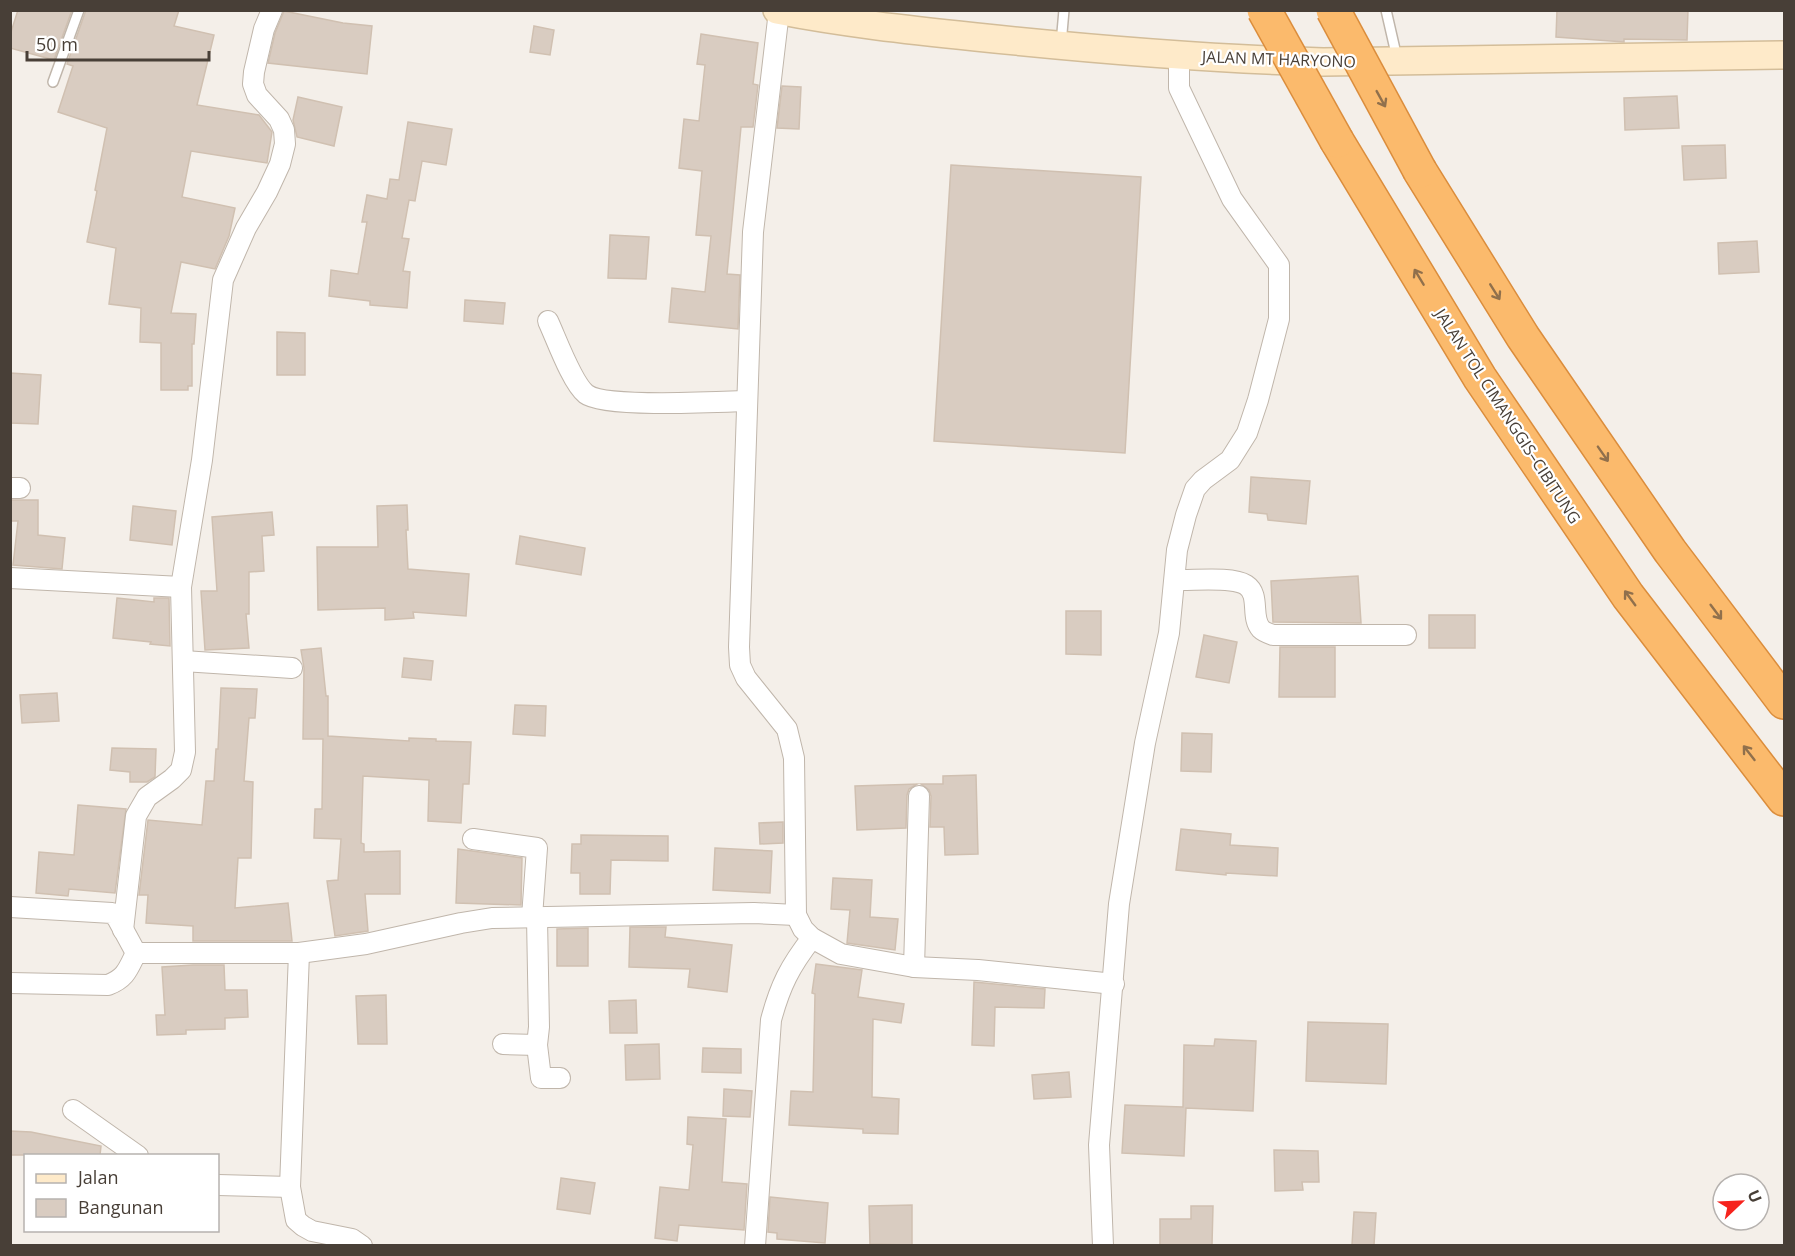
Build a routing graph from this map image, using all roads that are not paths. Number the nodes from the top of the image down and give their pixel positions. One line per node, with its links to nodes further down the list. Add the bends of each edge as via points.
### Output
1 (79, 10): 13 (lane)
2 (272, 10): 18 (street, via 264,29 253,84 257,95 279,118 285,144 280,164 223,280 202,460)
3 (1064, 10): 9 (lane)
4 (1264, 10): 24 (highway, JALAN TOL CIMANGGIS–CIBITUNG, one-way to 4, bridge, via 1628,596 1480,378 1337,141)
5 (1333, 10): 22 (highway, one-way to 22, bridge, via 1420,171 1529,347 1670,551)
6 (1386, 10): 12 (lane)
7 (778, 11): 8 (main road, JALAN MT HARYONO); 15 (street, via 753,232)
8 (822, 15): 9 (main road, JALAN MT HARYONO)
9 (1061, 46): 11 (main road, JALAN MT HARYONO)
10 (1785, 55): 12 (main road, JALAN MT HARYONO)
11 (1179, 56): 12 (main road, JALAN MT HARYONO); 17 (street, via 1179,88 1232,199 1279,265 1280,286 1279,319 1247,433 1230,460 1195,489 1177,550)
12 (1397, 61)
13 (53, 82)
14 (548, 321): 15 (street, via 587,395 648,403)
15 (747, 401): 27 (street, via 740,665 788,729 792,743)
16 (10, 578): 18 (street)
17 (1175, 580): 19 (street, via 1245,584 1252,590 1261,629 1273,635); 35 (street, via 1169,633 1145,743 1119,904)
18 (181, 587): 20 (street)
19 (1406, 635)
20 (183, 661): 21 (street); 29 (street, via 181,770 147,797 136,816)
21 (292, 668)
22 (1785, 702)
23 (919, 796): 33 (street)
24 (1785, 799)
25 (473, 839): 28 (street, via 537,848)
26 (10, 907): 29 (street, via 111,913)
27 (796, 915): 28 (street); 30 (street)
28 (535, 917): 32 (street, via 492,918 366,944); 37 (street)
29 (123, 930): 31 (street)
30 (812, 938): 33 (street, via 841,954); 44 (street, via 794,961 771,1020)
31 (136, 953): 32 (street); 34 (street, via 124,976 108,985)
32 (299, 953): 42 (street)
33 (914, 967): 35 (street, via 978,969)
34 (10, 983)
35 (1114, 984): 45 (street, via 1099,1145)
36 (503, 1044): 37 (street)
37 (537, 1045): 38 (street, via 540,1078)
38 (560, 1078)
39 (73, 1110): 40 (street)
40 (137, 1154)
41 (219, 1185): 42 (street)
42 (290, 1187): 43 (street, via 296,1220 303,1226)
43 (362, 1245)
44 (755, 1245)
45 (1103, 1245)

